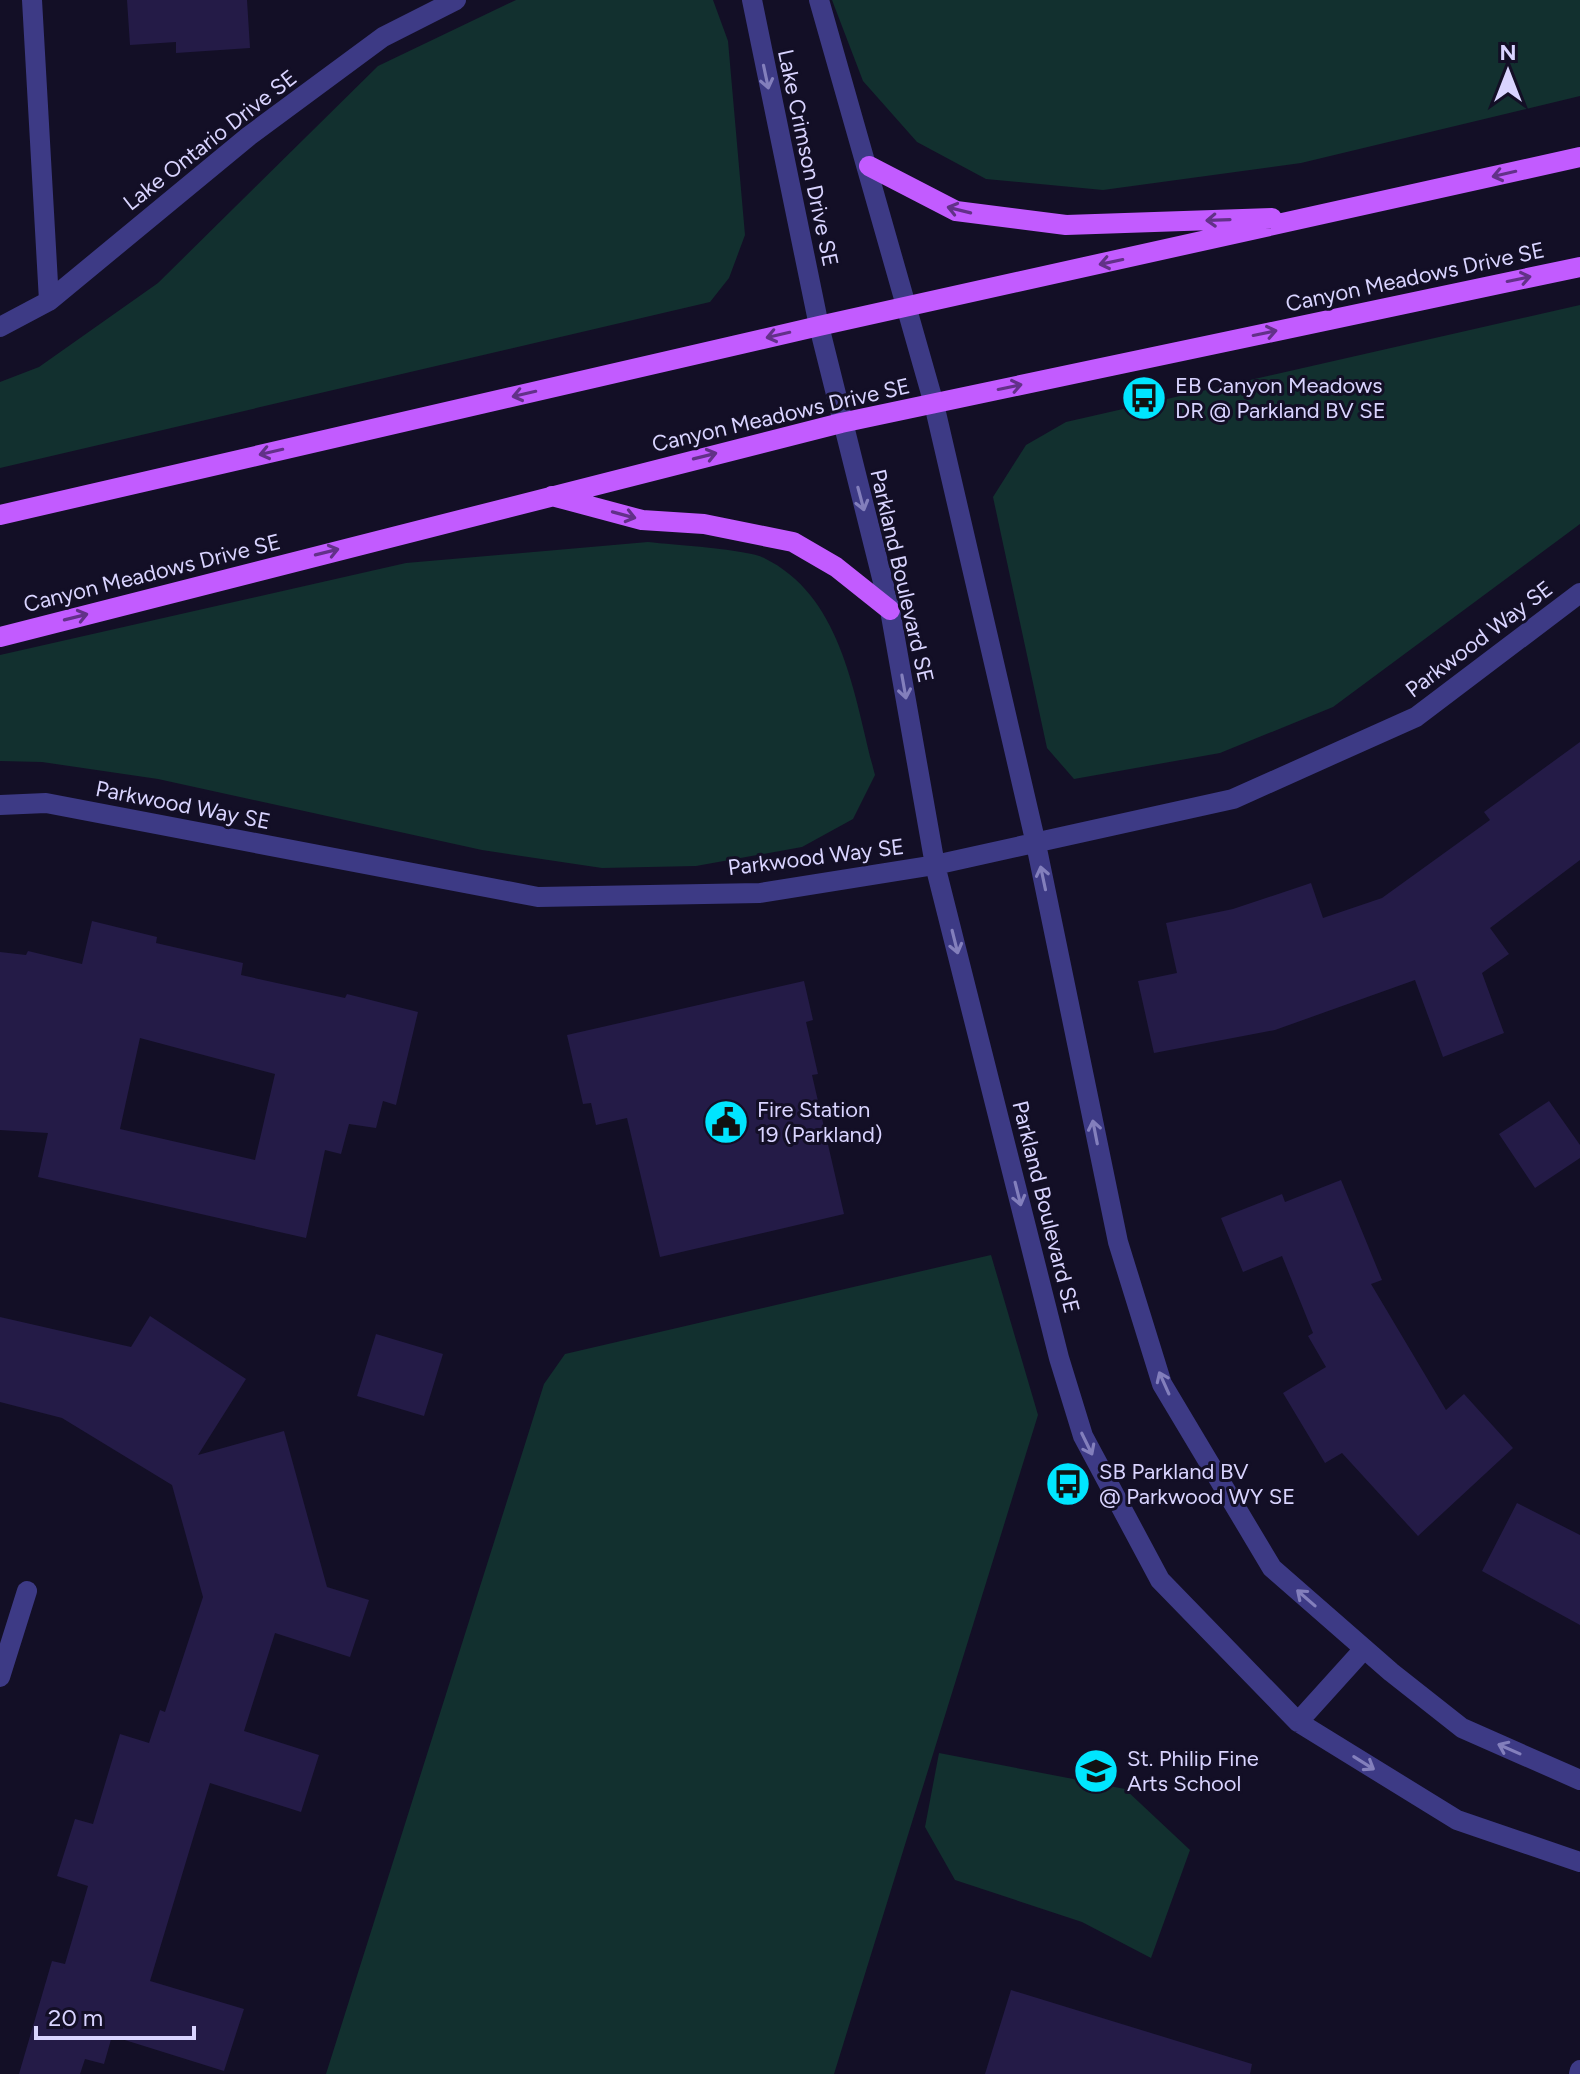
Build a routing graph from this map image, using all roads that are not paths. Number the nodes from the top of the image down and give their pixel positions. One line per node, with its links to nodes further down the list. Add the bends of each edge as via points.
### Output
1 (32, 0): 9 (street)
2 (456, 0): 9 (street, Lake Ontario Drive SE, via 383,37 249,136)
3 (752, 0): 11 (street, Lake Crimson Drive SE, one-way to 11)
4 (819, 0): 6 (street)
5 (1580, 157): 7 (main road, one-way to 7)
6 (869, 166): 7 (main road, one-way to 6, via 1066,225 956,211); 10 (street)
7 (1324, 216): 10 (main road, one-way to 10)
8 (1580, 267): 13 (main road, Canyon Meadows Drive SE, one-way to 8)
9 (49, 301): 12 (street, Lake Ontario Drive SE)
10 (908, 306): 11 (main road); 13 (street)
11 (819, 326): 14 (street, Parkland Boulevard SE); 16 (main road, one-way to 16)
12 (0, 327)
13 (934, 404): 14 (main road, Canyon Meadows Drive SE); 21 (street)
14 (841, 423): 15 (main road, Canyon Meadows Drive SE, one-way to 14); 18 (street, Parkland Boulevard SE, one-way to 18)
15 (548, 495): 18 (main road, one-way to 18, via 642,520 704,524 793,542 836,567); 19 (main road, Canyon Meadows Drive SE, one-way to 15)
16 (0, 515)
17 (1580, 593): 21 (street, Parkwood Way SE, via 1416,717 1233,799)
18 (890, 610): 22 (street, Parkland Boulevard SE, one-way to 22)
19 (0, 637)
20 (0, 805): 22 (street, Parkwood Way SE, via 46,803 538,897 760,893)
21 (1036, 844): 22 (street, Parkwood Way SE); 24 (street, one-way to 21, via 1272,1568 1162,1384 1118,1242)
22 (935, 865): 26 (street, Parkland Boulevard SE, one-way to 26, via 1083,1436 1160,1580)
23 (27, 1591): 25 (street)
24 (1364, 1649): 26 (street); 27 (street, one-way to 24, via 1462,1728)
25 (0, 1677)
26 (1298, 1722): 28 (street, Parkland Boulevard SE, one-way to 28, via 1457,1820)
27 (1580, 1780)
28 (1580, 1862)

